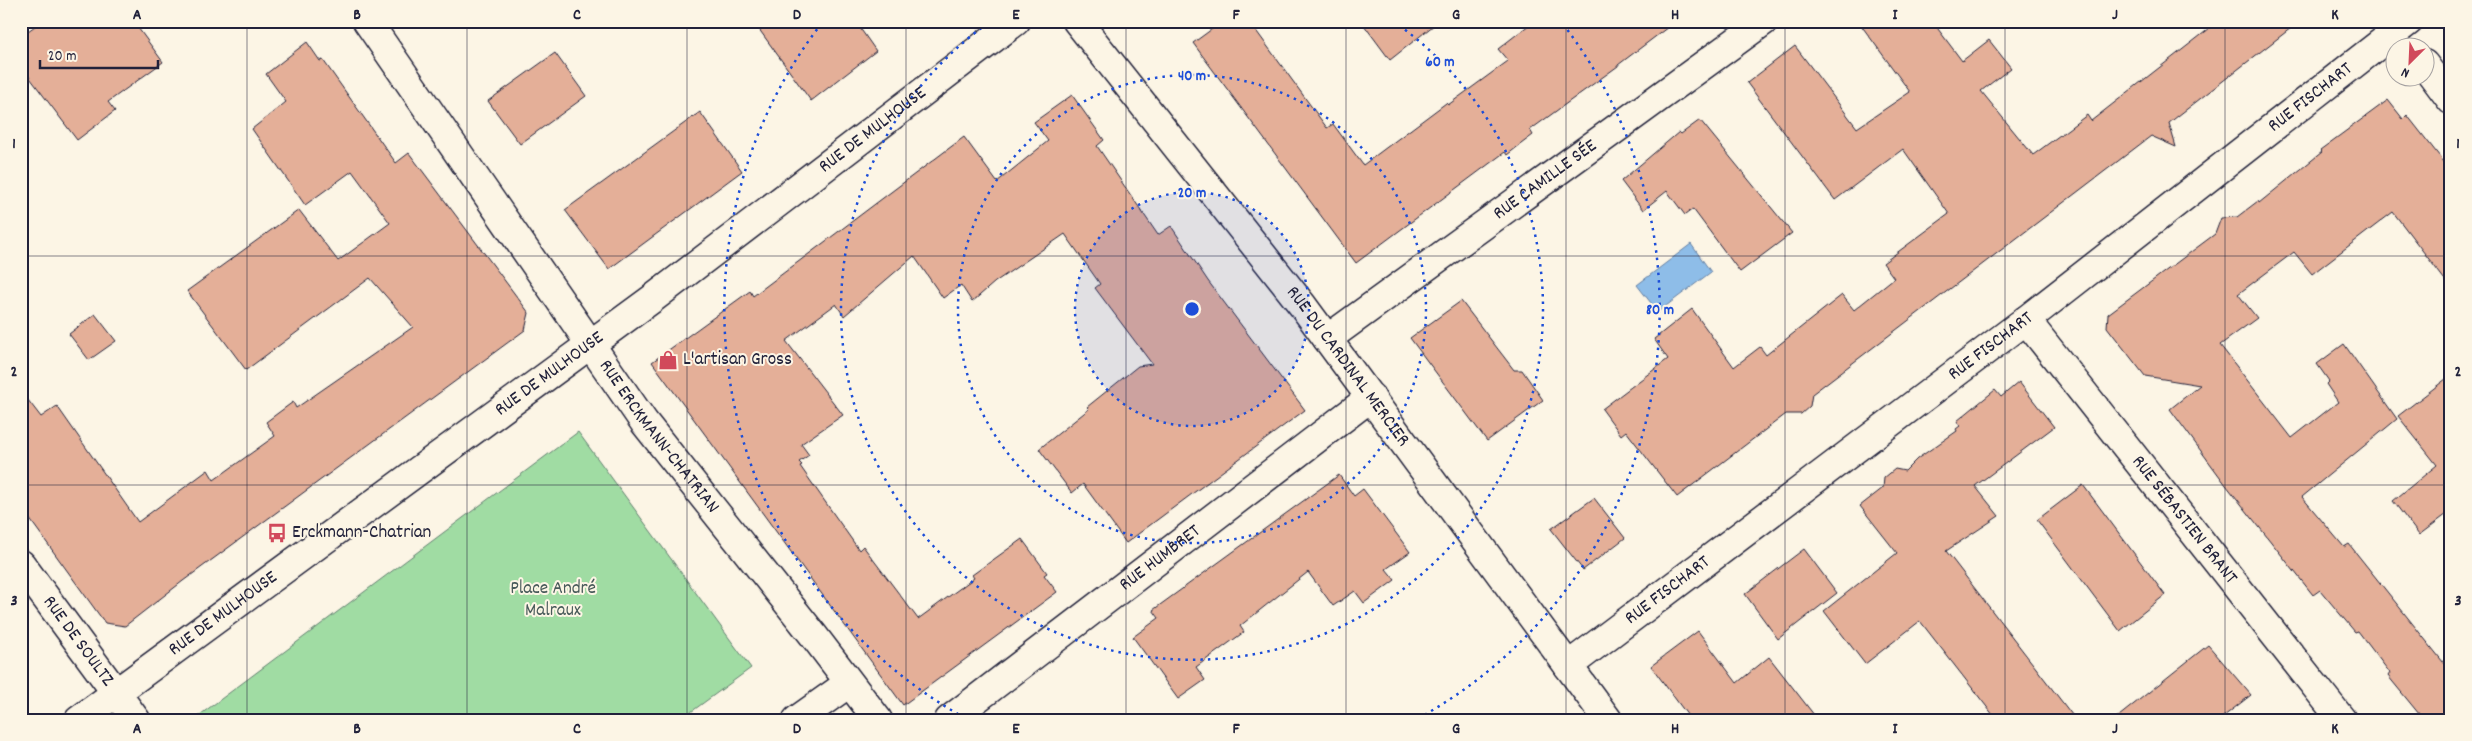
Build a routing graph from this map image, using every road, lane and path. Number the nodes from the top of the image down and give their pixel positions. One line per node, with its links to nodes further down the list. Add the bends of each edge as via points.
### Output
1 (367, 21): 10 (street, RUE ERCKMANN-CHATRIAN)
2 (1016, 21): 10 (street, RUE DE MULHOUSE)
3 (1077, 21): 9 (street, RUE DU CARDINAL MERCIER)
4 (1764, 21): 9 (street, RUE CAMILLE SÉE)
5 (2407, 33): 8 (street, RUE FISCHART)
6 (2434, 77): 7 (street)
7 (2451, 100)
8 (2026, 320): 13 (street, RUE FISCHART); 22 (street, RUE SÉBASTIEN BRANT)
9 (1328, 339): 11 (street, RUE DU CARDINAL MERCIER)
10 (589, 344): 14 (street, RUE ERCKMANN-CHATRIAN, via 644,422); 15 (street, RUE DE MULHOUSE)
11 (1371, 397): 13 (street, RUE DU CARDINAL MERCIER); 20 (street, RUE HUMBRET)
12 (21, 564): 15 (street, RUE DE SOULTZ)
13 (1568, 666): 21 (street, RUE DU CARDINAL MERCIER)
14 (849, 683): 18 (street); 19 (street, RUE ERCKMANN-CHATRIAN)
15 (116, 693): 16 (street, RUE DE MULHOUSE); 17 (street, RUE DE SOULTZ)
16 (79, 720)
17 (136, 720)
18 (797, 720)
19 (878, 720)
20 (949, 720)
21 (1608, 720)
22 (2342, 720)

